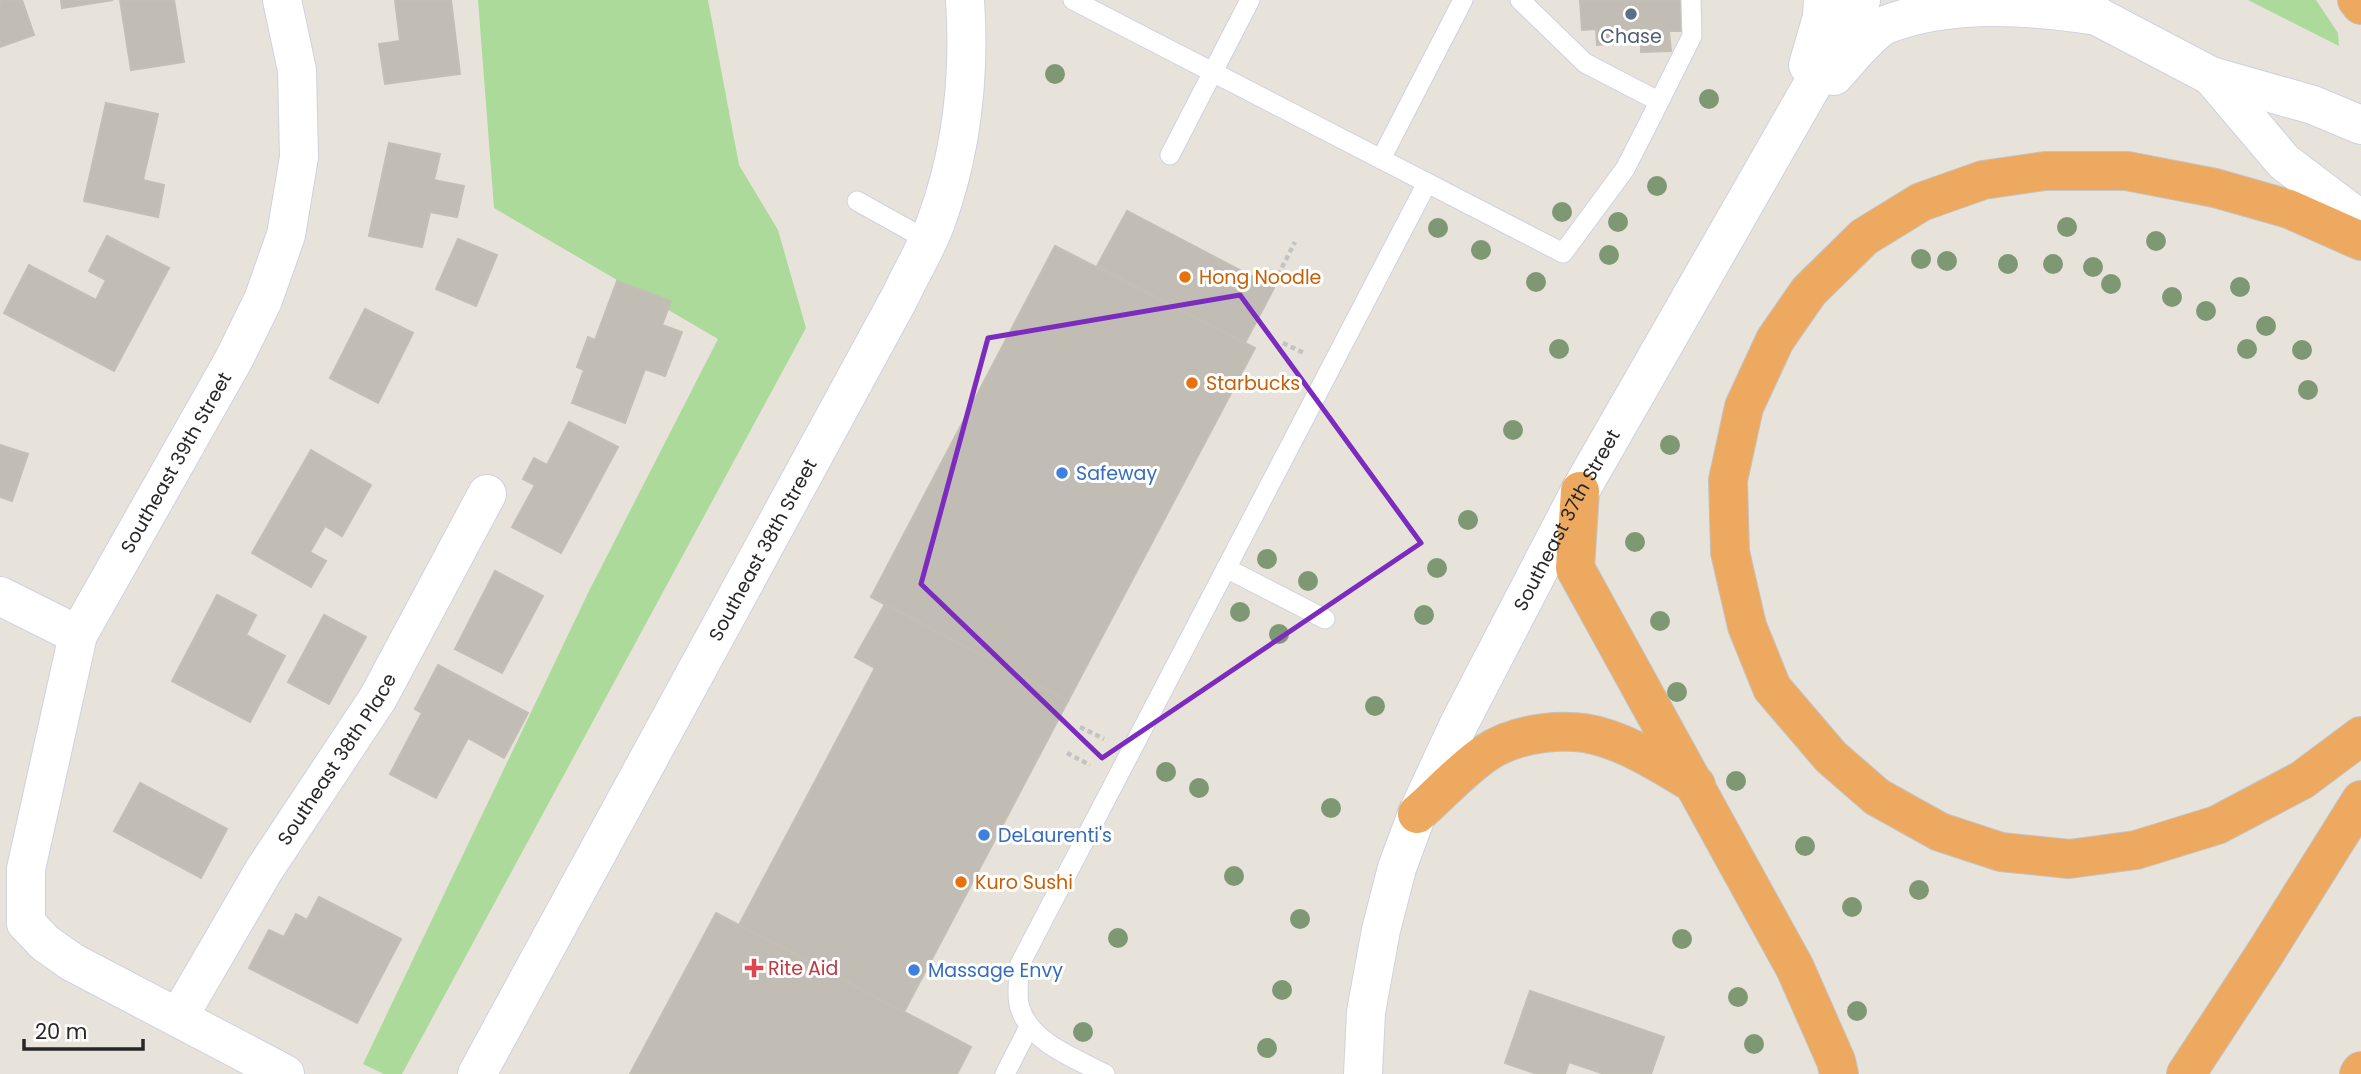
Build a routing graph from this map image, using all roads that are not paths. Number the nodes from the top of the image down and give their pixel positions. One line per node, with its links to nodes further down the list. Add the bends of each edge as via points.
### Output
1 (282, 0): 30 (street, Southeast 39th Street, via 297,70 299,144 286,234 263,300 234,359)
2 (965, 0): 23 (street, Southeast 38th Street, via 967,83 955,158)
3 (1073, 0): 13 (lane)
4 (1250, 0): 13 (lane)
5 (1463, 0): 19 (lane)
6 (1520, 0): 15 (lane, via 1585,63)
7 (1691, 0): 15 (lane, via 1692,36)
8 (1822, 0): 16 (street, via 1822,17)
9 (1861, 0): 16 (street, Southeast 37th Street)
10 (2357, 0): 11 (highway)
11 (2361, 5)
12 (2082, 8): 14 (street); 16 (street, via 1945,2 1907,13 1881,27)
13 (1214, 71): 18 (lane); 19 (lane)
14 (2211, 76): 17 (street, via 2313,105); 22 (street, via 2284,162)
15 (1658, 101): 20 (lane, via 1625,169 1563,253)
16 (1793, 117): 25 (street, Southeast 37th Street)
17 (2361, 125)
18 (1170, 155)
19 (1381, 159): 20 (lane)
20 (1427, 183): 27 (lane)
21 (858, 201): 23 (lane)
22 (2361, 220)
23 (928, 240): 39 (street, Southeast 38th Street)
24 (2361, 241): 31 (highway, via 2289,209 2215,188 2127,171 2045,171 1983,180 1921,202 1864,237 1810,291 1775,340 1744,407 1728,480 1730,552 1747,626 1772,688 1840,765 1877,797 1940,832 2001,852 2068,859 2136,850 2217,825 2302,780)
25 (1580, 491): 32 (highway, via 1575,568); 34 (street, Southeast 37th Street)
26 (487, 494): 36 (street, Southeast 38th Place, via 378,698 264,870)
27 (1226, 568): 29 (lane); 37 (lane, via 1020,964 1019,1006)
28 (0, 596): 30 (street)
29 (1325, 619)
30 (78, 635): 35 (street, Southeast 39th Street)
31 (2361, 736)
32 (1696, 785): 34 (highway, via 1604,737 1559,731 1519,736 1486,753); 43 (highway, via 1795,968)
33 (2361, 800): 44 (highway)
34 (1417, 814): 42 (street, Southeast 37th Street, via 1381,930 1366,1012)
35 (13, 931): 36 (street, via 44,943)
36 (178, 1018): 38 (street)
37 (1029, 1027): 40 (lane); 41 (lane)
38 (285, 1074)
39 (477, 1074)
40 (1005, 1074)
41 (1105, 1074)
42 (1363, 1074)
43 (1839, 1074)
44 (2186, 1074)

